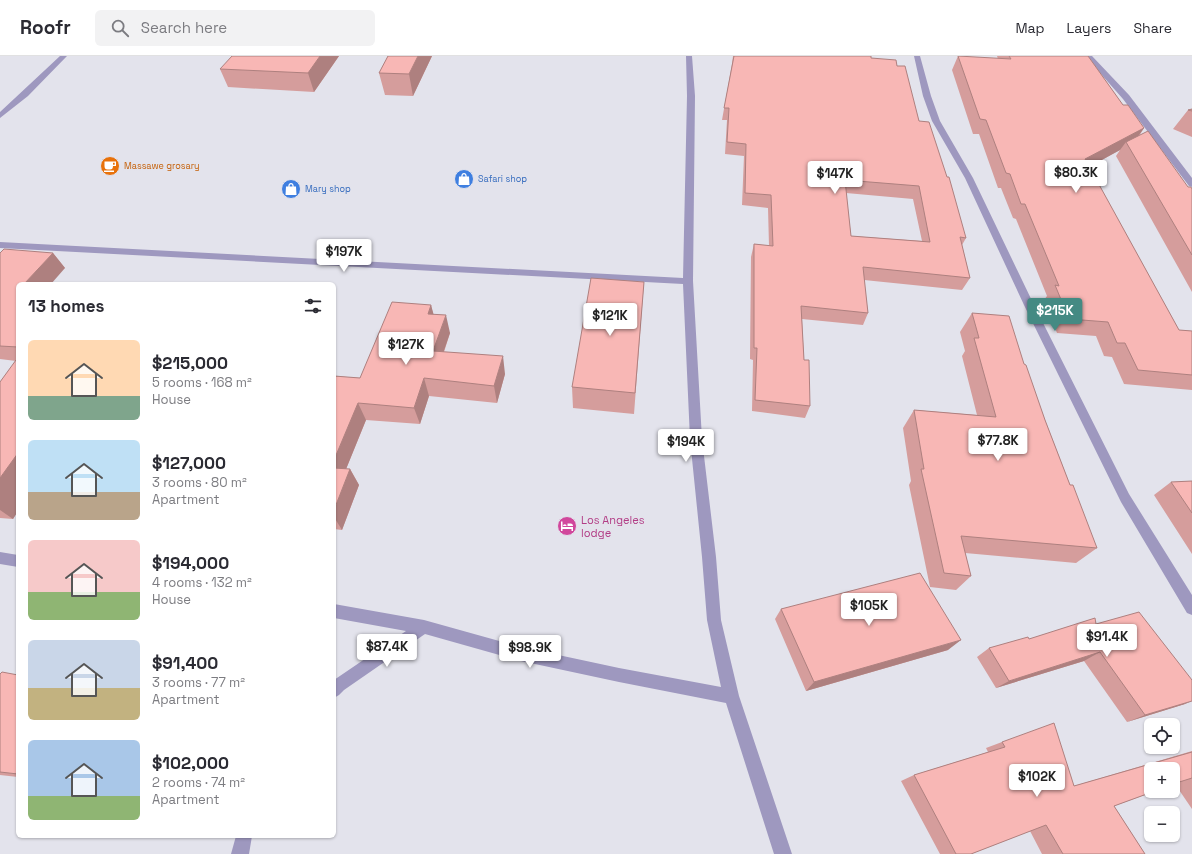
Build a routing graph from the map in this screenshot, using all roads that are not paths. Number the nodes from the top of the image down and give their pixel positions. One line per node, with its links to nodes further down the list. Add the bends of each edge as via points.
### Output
1 (64, 56): 5 (street)
2 (689, 56): 9 (street, via 691,96)
3 (918, 56): 12 (street, via 927,96 936,121 969,178 1125,498)
4 (1088, 56): 6 (street, via 1126,97)
5 (0, 116)
6 (1191, 182)
7 (5, 245): 8 (street); 9 (street)
8 (0, 256)
9 (688, 281): 16 (street, via 696,438 714,620)
10 (0, 558): 11 (street)
11 (16, 561)
12 (1192, 608)
13 (336, 611): 14 (street)
14 (424, 627): 15 (street); 16 (street, via 529,655)
15 (336, 688)
16 (731, 696): 19 (street)
17 (244, 838): 18 (street)
18 (240, 854)
19 (783, 854)

